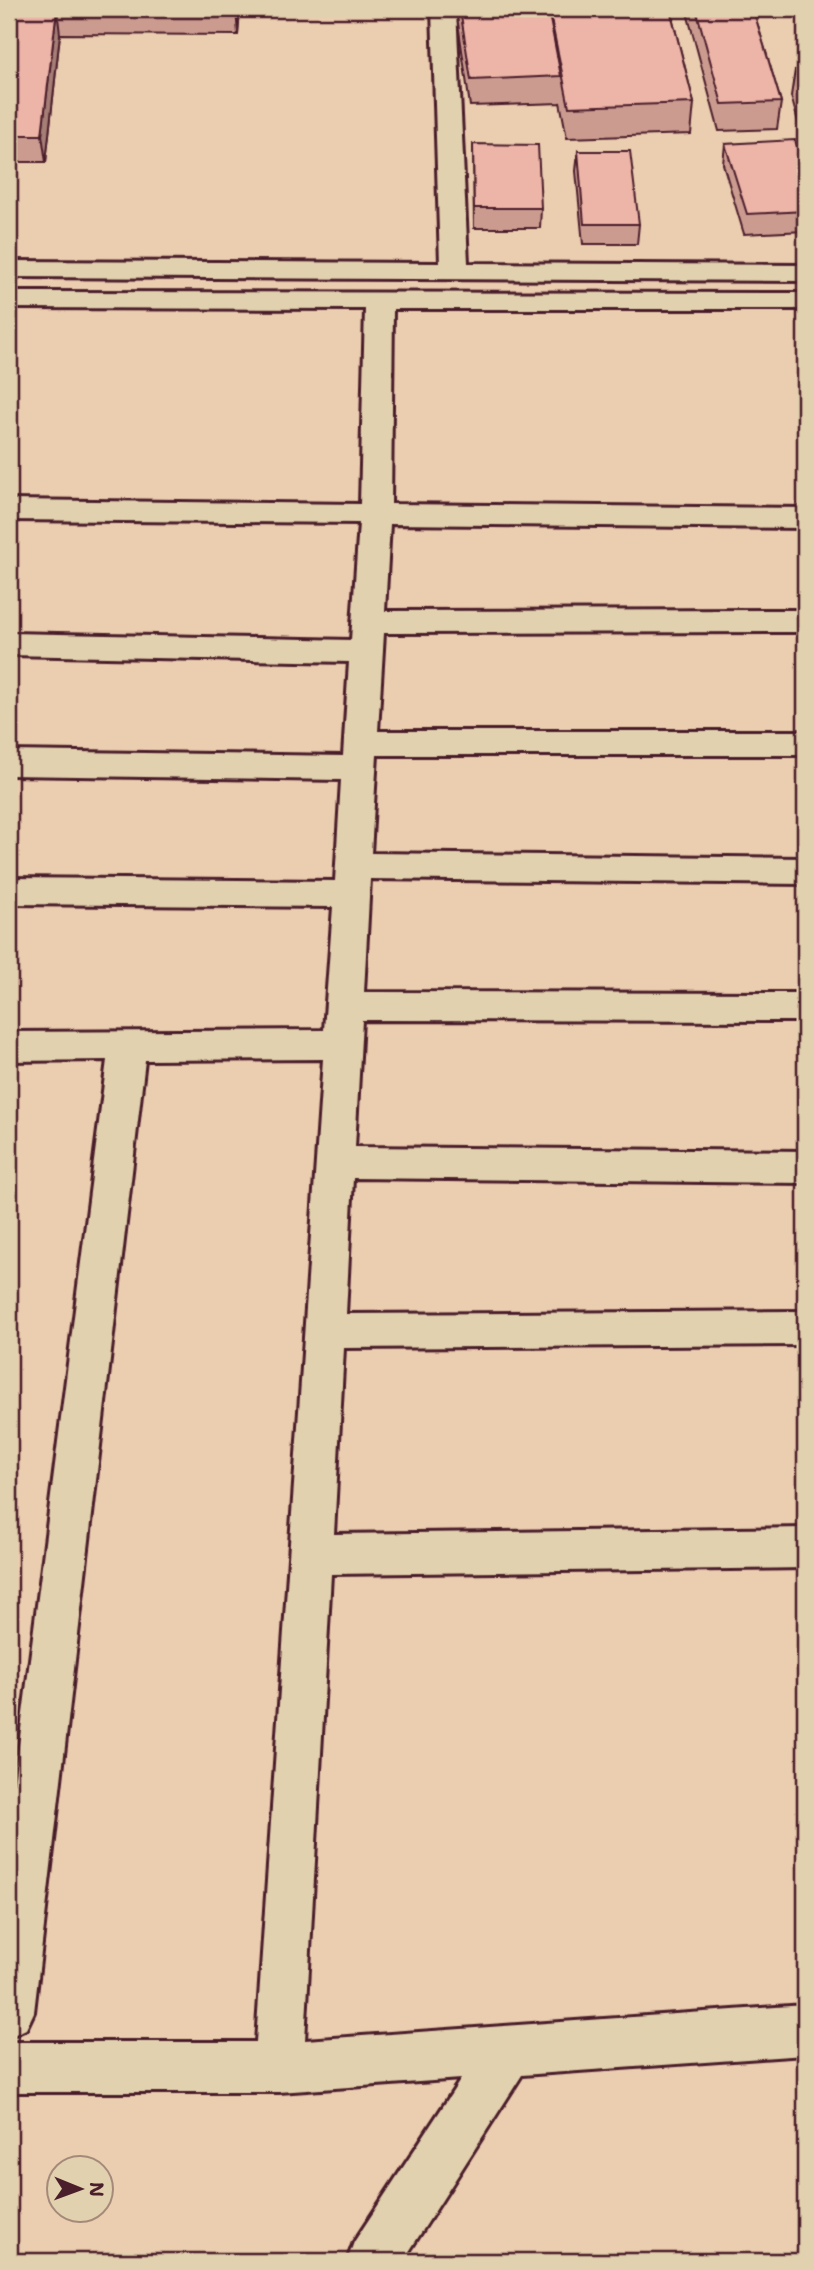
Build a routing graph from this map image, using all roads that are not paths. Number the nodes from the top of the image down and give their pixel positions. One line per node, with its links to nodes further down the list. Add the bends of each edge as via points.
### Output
1 (444, 9): 3 (street)
2 (9, 269): 3 (street)
3 (454, 273): 4 (street)
4 (805, 273)
5 (9, 300): 6 (street)
6 (379, 300): 7 (street); 9 (street)
7 (805, 302)
8 (9, 510): 9 (street)
9 (375, 513): 10 (street); 12 (street)
10 (805, 518)
11 (805, 621): 12 (street)
12 (368, 637): 13 (street); 15 (street)
13 (9, 645)
14 (805, 743): 15 (street)
15 (360, 756): 16 (street); 18 (street)
16 (9, 763)
17 (805, 872): 18 (street)
18 (353, 880): 19 (street); 21 (street)
19 (9, 891)
20 (805, 1007): 21 (street)
21 (343, 1025): 22 (street); 24 (street)
22 (128, 1045): 23 (street); 30 (street)
23 (9, 1046)
24 (335, 1162): 25 (street); 27 (street)
25 (805, 1167)
26 (805, 1328): 27 (street)
27 (325, 1331): 29 (street)
28 (805, 1548): 29 (street)
29 (311, 1554): 34 (street)
30 (9, 2012)
31 (805, 2030): 32 (street)
32 (508, 2051): 34 (street); 35 (street)
33 (9, 2067): 34 (street)
34 (279, 2067)
35 (373, 2261)

